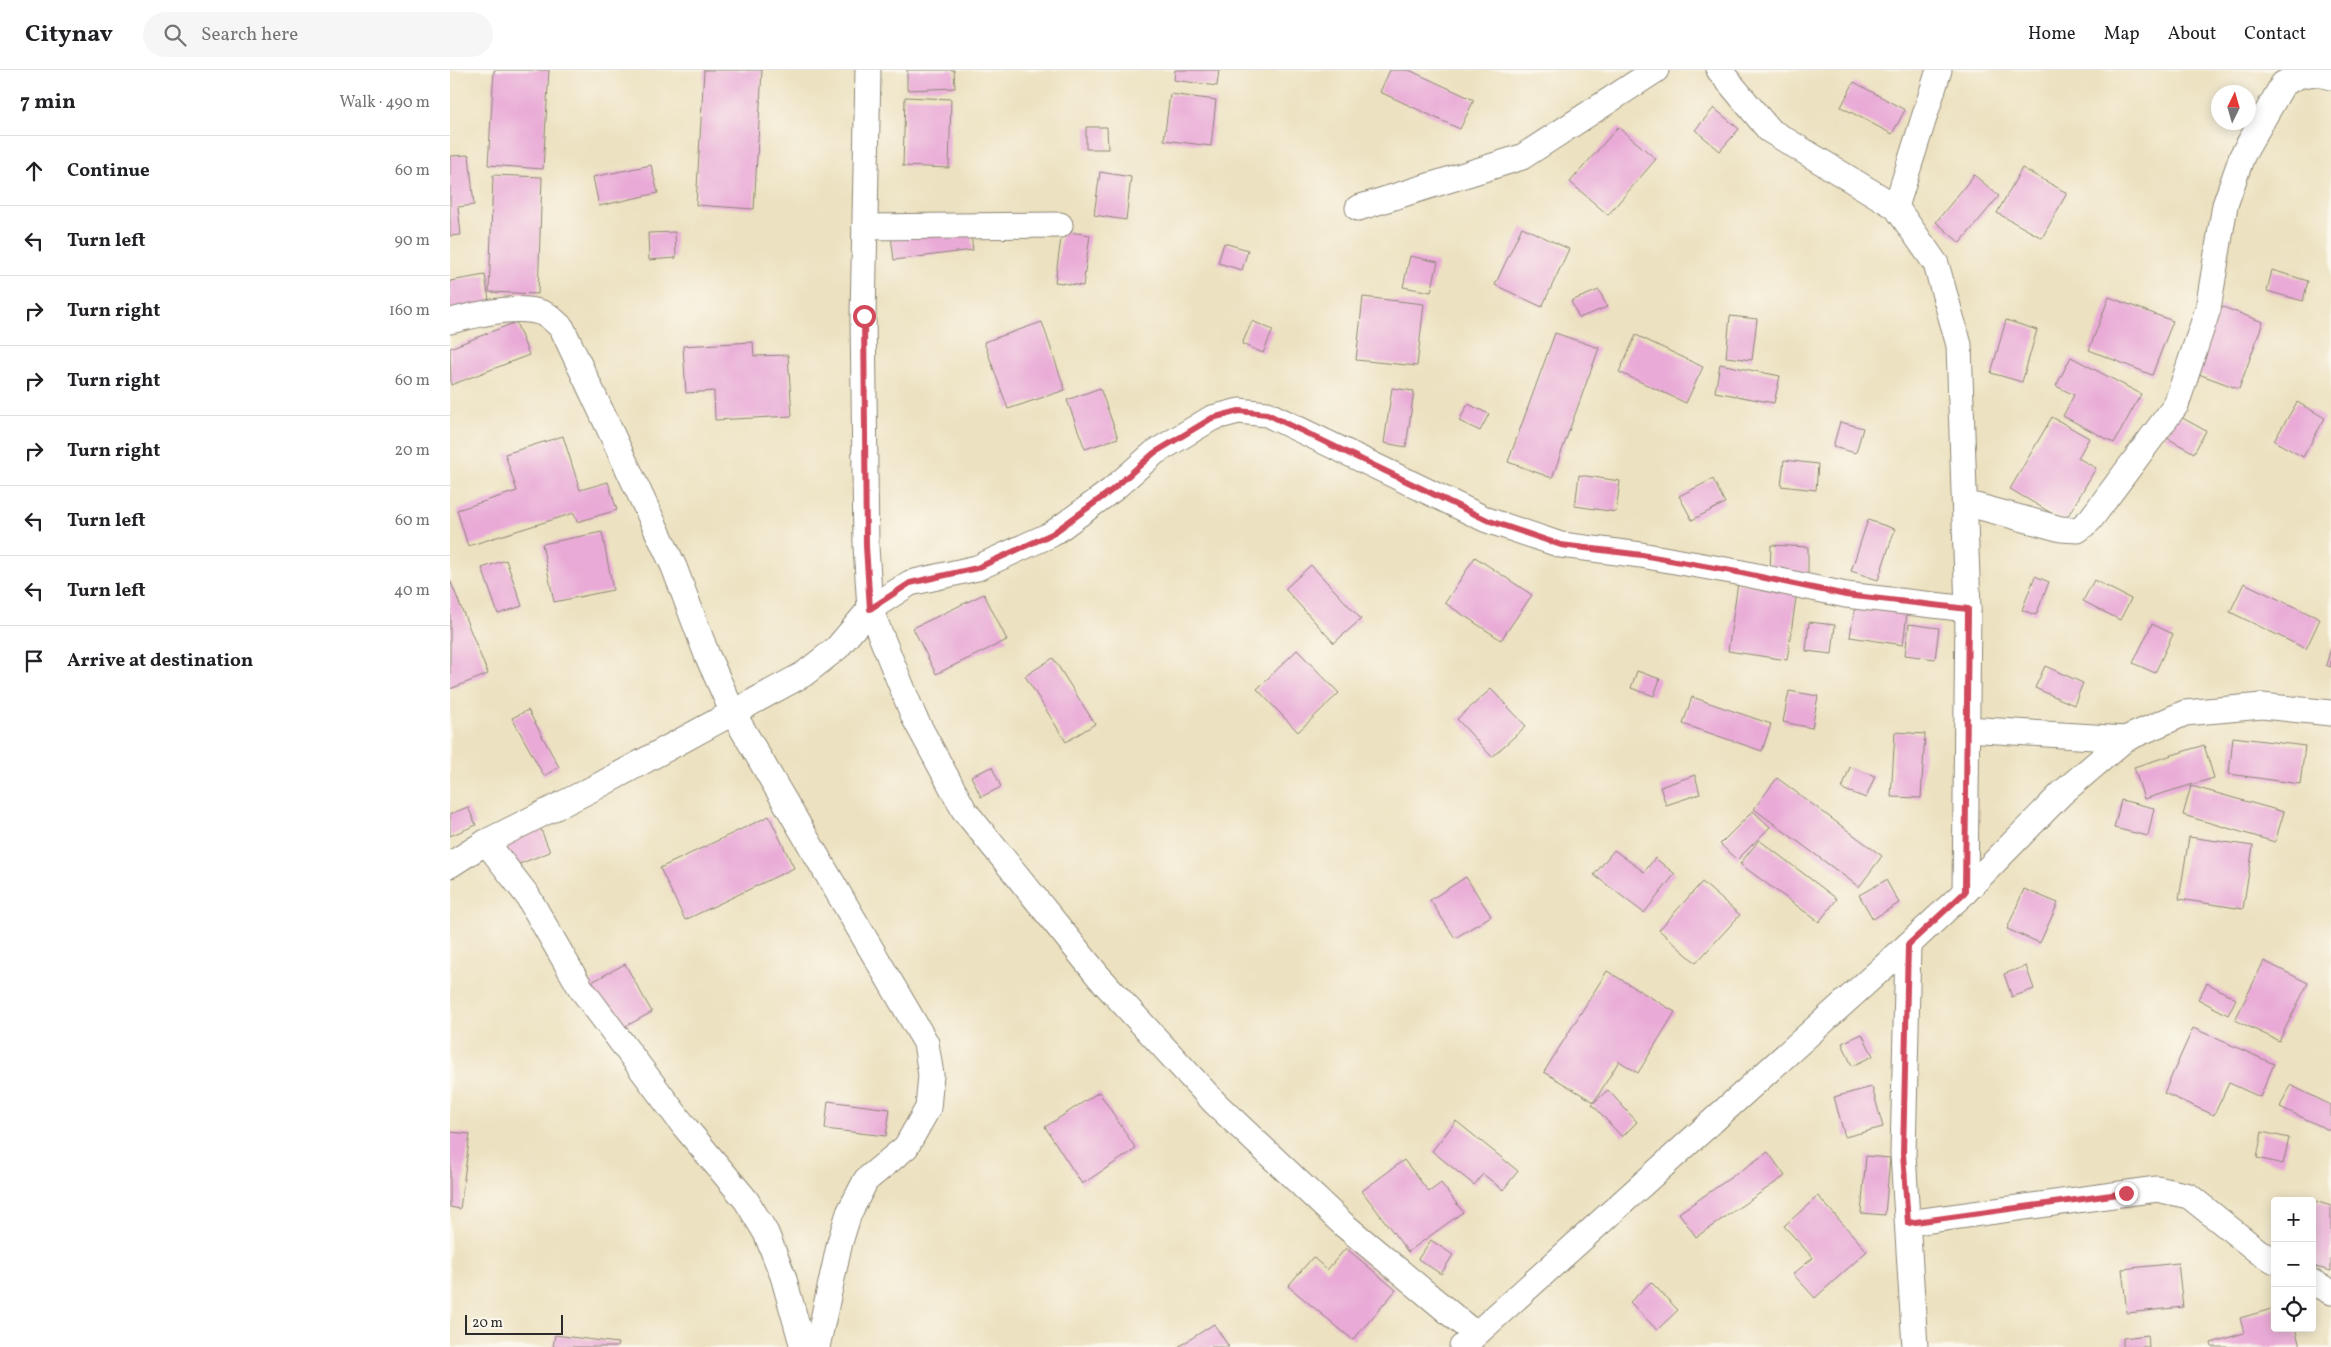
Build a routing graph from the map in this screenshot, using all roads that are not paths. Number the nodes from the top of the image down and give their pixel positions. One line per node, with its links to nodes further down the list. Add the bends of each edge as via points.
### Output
1 (868, 70): 9 (street)
2 (1656, 70): 7 (street, via 1522,156)
3 (1719, 70): 6 (street, via 1769,130)
4 (1939, 70): 6 (street)
5 (2331, 77): 11 (street, via 2315,73 2298,76 2283,84 2242,156 2226,205 2208,309 2176,405 2090,520 2078,530 2061,529)
6 (1896, 207): 11 (street, via 1936,264 1959,345)
7 (1358, 208)
8 (1060, 225): 9 (street)
9 (865, 227): 12 (street, via 866,546)
10 (450, 321): 14 (street, via 492,312 528,310 547,315 562,328 674,567)
11 (1965, 502): 13 (street)
12 (870, 609): 13 (street, via 910,583 977,568 1052,534 1112,490 1154,453 1212,418 1239,411 1267,414 1487,520 1561,545 1718,568 1846,595); 14 (street, via 837,648 811,668); 26 (street, via 914,717 964,810 1099,977 1229,1116)
13 (1968, 609): 16 (street)
14 (732, 713): 18 (street); 28 (street, via 926,1043 931,1075 928,1108 906,1147 866,1180 849,1213)
15 (2331, 713): 17 (street, via 2262,706 2185,713)
16 (1967, 729): 17 (street); 20 (street)
17 (2125, 739): 20 (street, via 2062,793)
18 (486, 842): 19 (street); 27 (street, via 527,895 580,987 684,1126 746,1200 761,1225 783,1276)
19 (450, 865)
20 (1965, 892): 21 (street)
21 (1908, 945): 22 (street, via 1903,1154); 26 (street)
22 (1908, 1223): 23 (street, via 2157,1189 2190,1196 2258,1252); 29 (street)
23 (2271, 1259)
24 (2316, 1284): 25 (street)
25 (2331, 1292)
26 (1469, 1340)
27 (803, 1347)
28 (817, 1347)
29 (1916, 1347)

